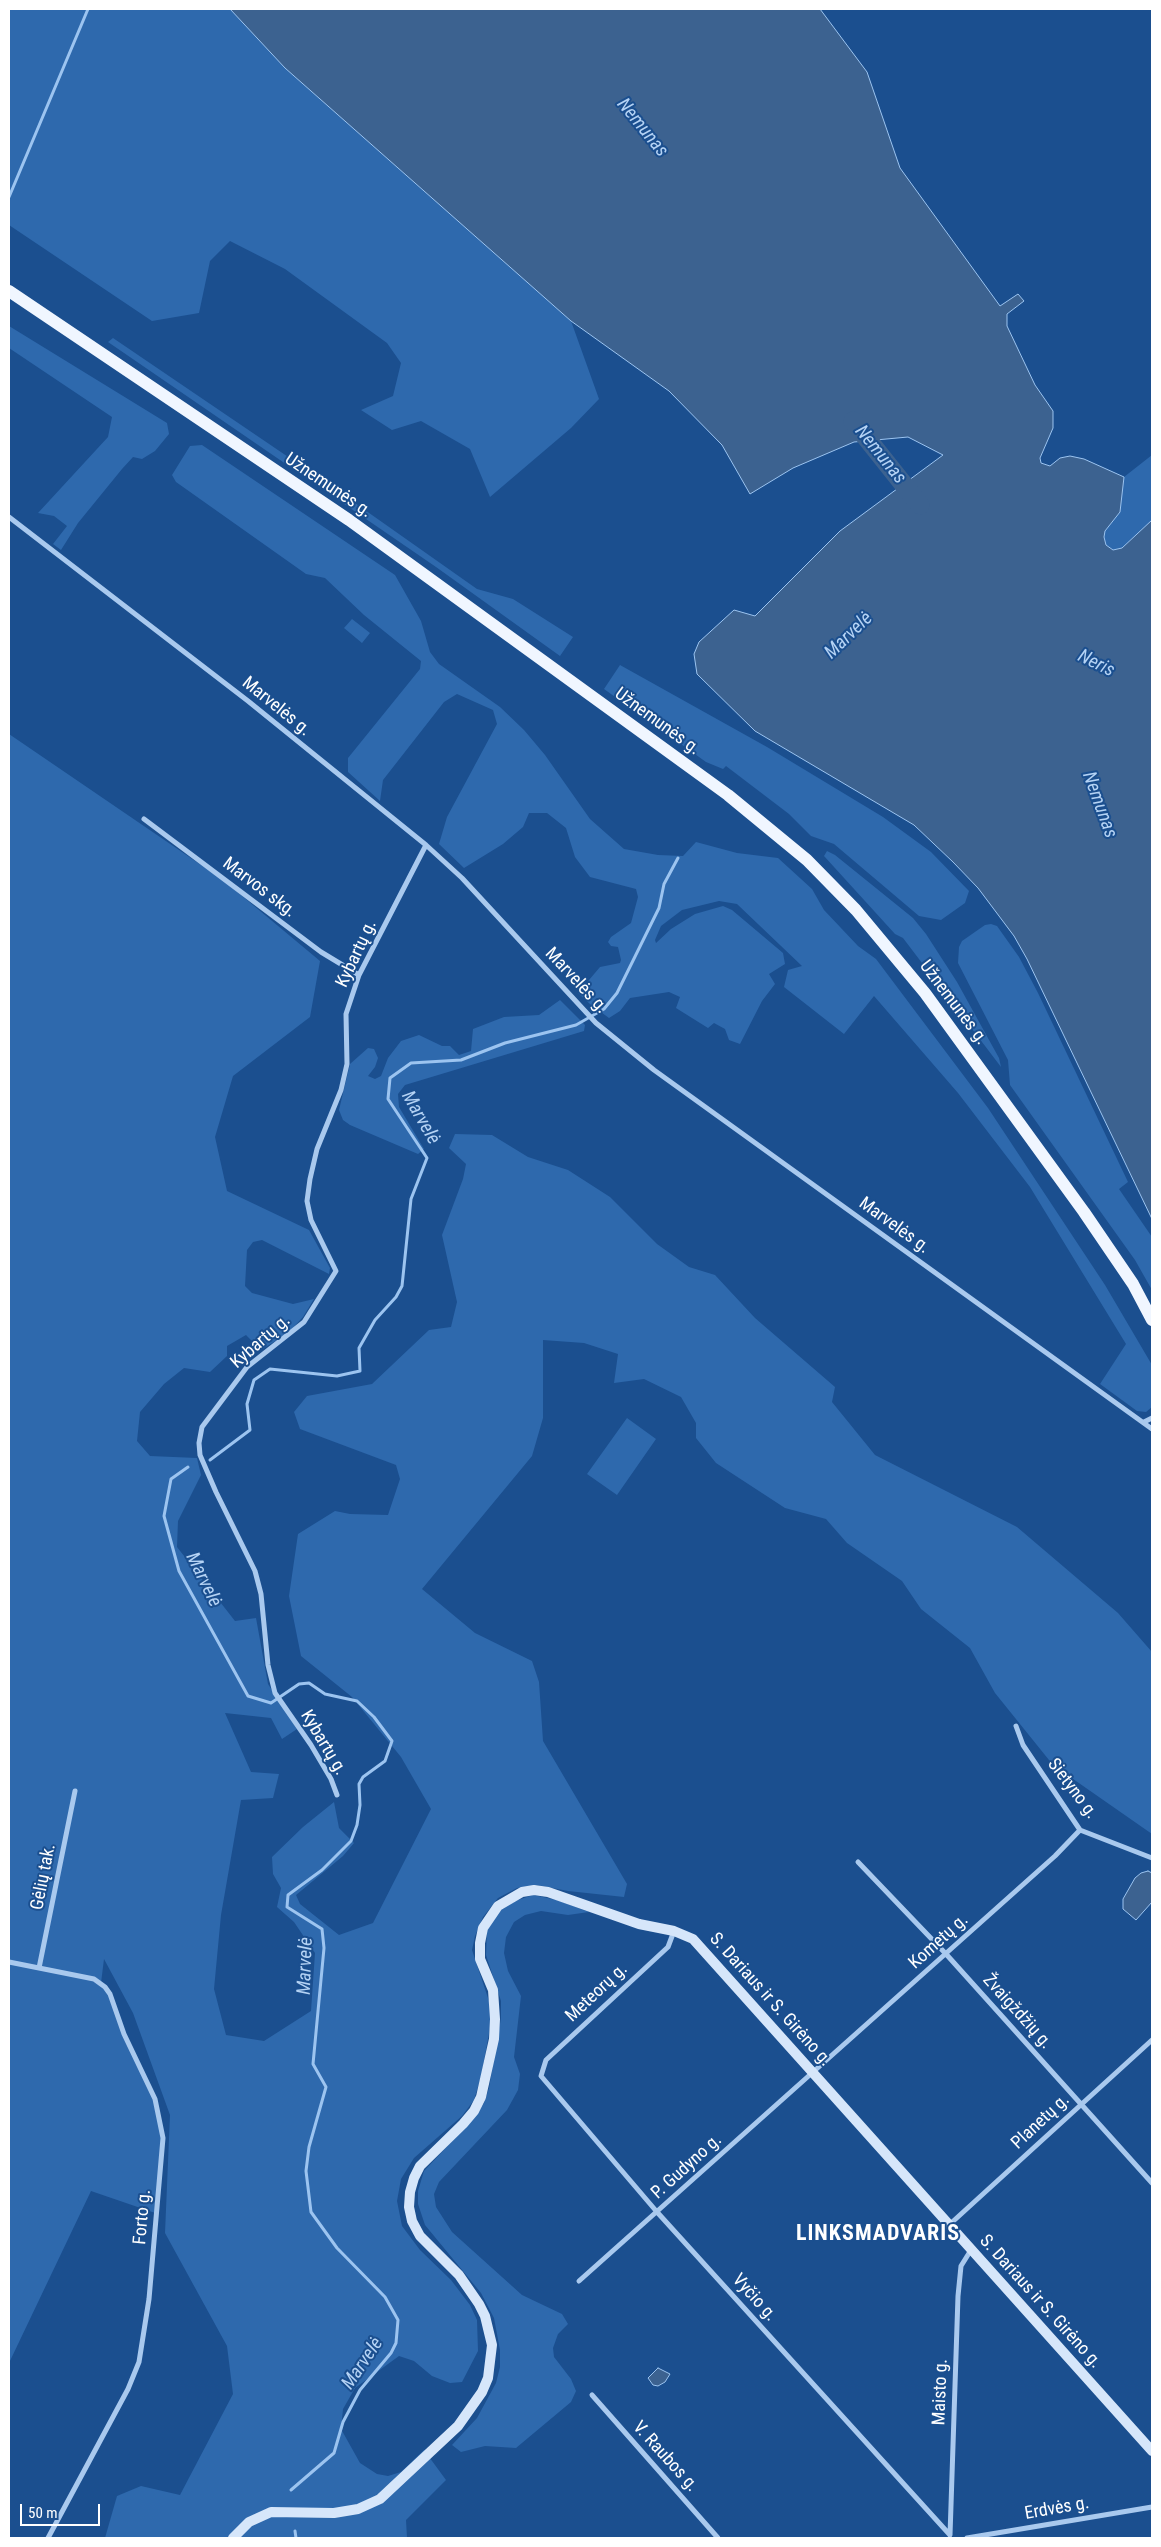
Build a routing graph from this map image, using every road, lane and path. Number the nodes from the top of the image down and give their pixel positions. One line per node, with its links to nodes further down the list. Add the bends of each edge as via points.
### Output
1 (9, 291): 6 (main road, Užnemunės g., via 356,526 728,795 807,860 856,910 925,992 1094,1226 1133,1284)
2 (9, 517): 4 (street, Marvelės g., via 240,696)
3 (144, 819): 5 (street, Marvos skg., via 321,952)
4 (426, 846): 5 (street, Kybartų g.); 8 (street, Marvelės g., via 462,878 596,1022 654,1070)
5 (359, 975): 12 (street, Kybartų g., via 346,1014 347,1064 341,1090 317,1149 307,1201 311,1220 336,1271 304,1322 247,1367 202,1427 199,1443 200,1455 213,1485 255,1571 275,1693 311,1745)
6 (1152, 1320)
7 (1152, 1418): 8 (street)
8 (1144, 1422): 9 (street, Marvelės g.)
9 (1152, 1429)
10 (1016, 1726): 13 (street, Sietyno g., via 1023,1745)
11 (75, 1791): 19 (street, Gėlių tak.)
12 (337, 1795)
13 (1080, 1830): 14 (street, Sietyno g.); 17 (street, Kometų g.)
14 (1152, 1858)
15 (858, 1862): 17 (street, Žvaigždžių g.)
16 (674, 1931): 21 (street, S. Dariaus ir S. Girėno g., via 693,1939 703,1948); 22 (street, Meteorų g., via 668,1947 546,2060); 34 (street, S. Dariaus ir S. Girėno g., via 639,1924 534,1890 509,1898 488,1917 480,1943 480,1958 493,1990 494,2038 481,2097 468,2118 420,2166 414,2178 409,2207 420,2236 459,2276 480,2304 492,2345 488,2378 458,2426 380,2499 358,2509 334,2513 271,2512 249,2522)
17 (946, 1954): 21 (street, Kometų g.); 23 (street, Žvaigždžių g.)
18 (9, 1962): 19 (street, Forto g.)
19 (39, 1968): 33 (street, Forto g., via 94,1979 106,1987 155,2100 163,2138 157,2223 139,2362 128,2389)
20 (1152, 2040): 23 (street, Planetų g.)
21 (813, 2072): 25 (street, P. Gudyno g.); 26 (street, S. Dariaus ir S. Girėno g.)
22 (540, 2076): 25 (street, Vyčio g.)
23 (1081, 2103): 24 (street, Žvaigždžių g.); 26 (street, Planetų g.)
24 (1152, 2183)
25 (657, 2212): 28 (street, P. Gudyno g.); 32 (street, Vyčio g.)
26 (949, 2224): 27 (street, S. Dariaus ir S. Girėno g.)
27 (972, 2250): 30 (street, S. Dariaus ir S. Girėno g.); 32 (street, Maisto g., via 960,2266)
28 (578, 2281)
29 (592, 2396): 35 (street, V. Raubos g.)
30 (1152, 2451)
31 (1152, 2507): 36 (street, Erdvės g.)
32 (950, 2537)
33 (48, 2538)
34 (233, 2538)
35 (718, 2538)
36 (967, 2538)

